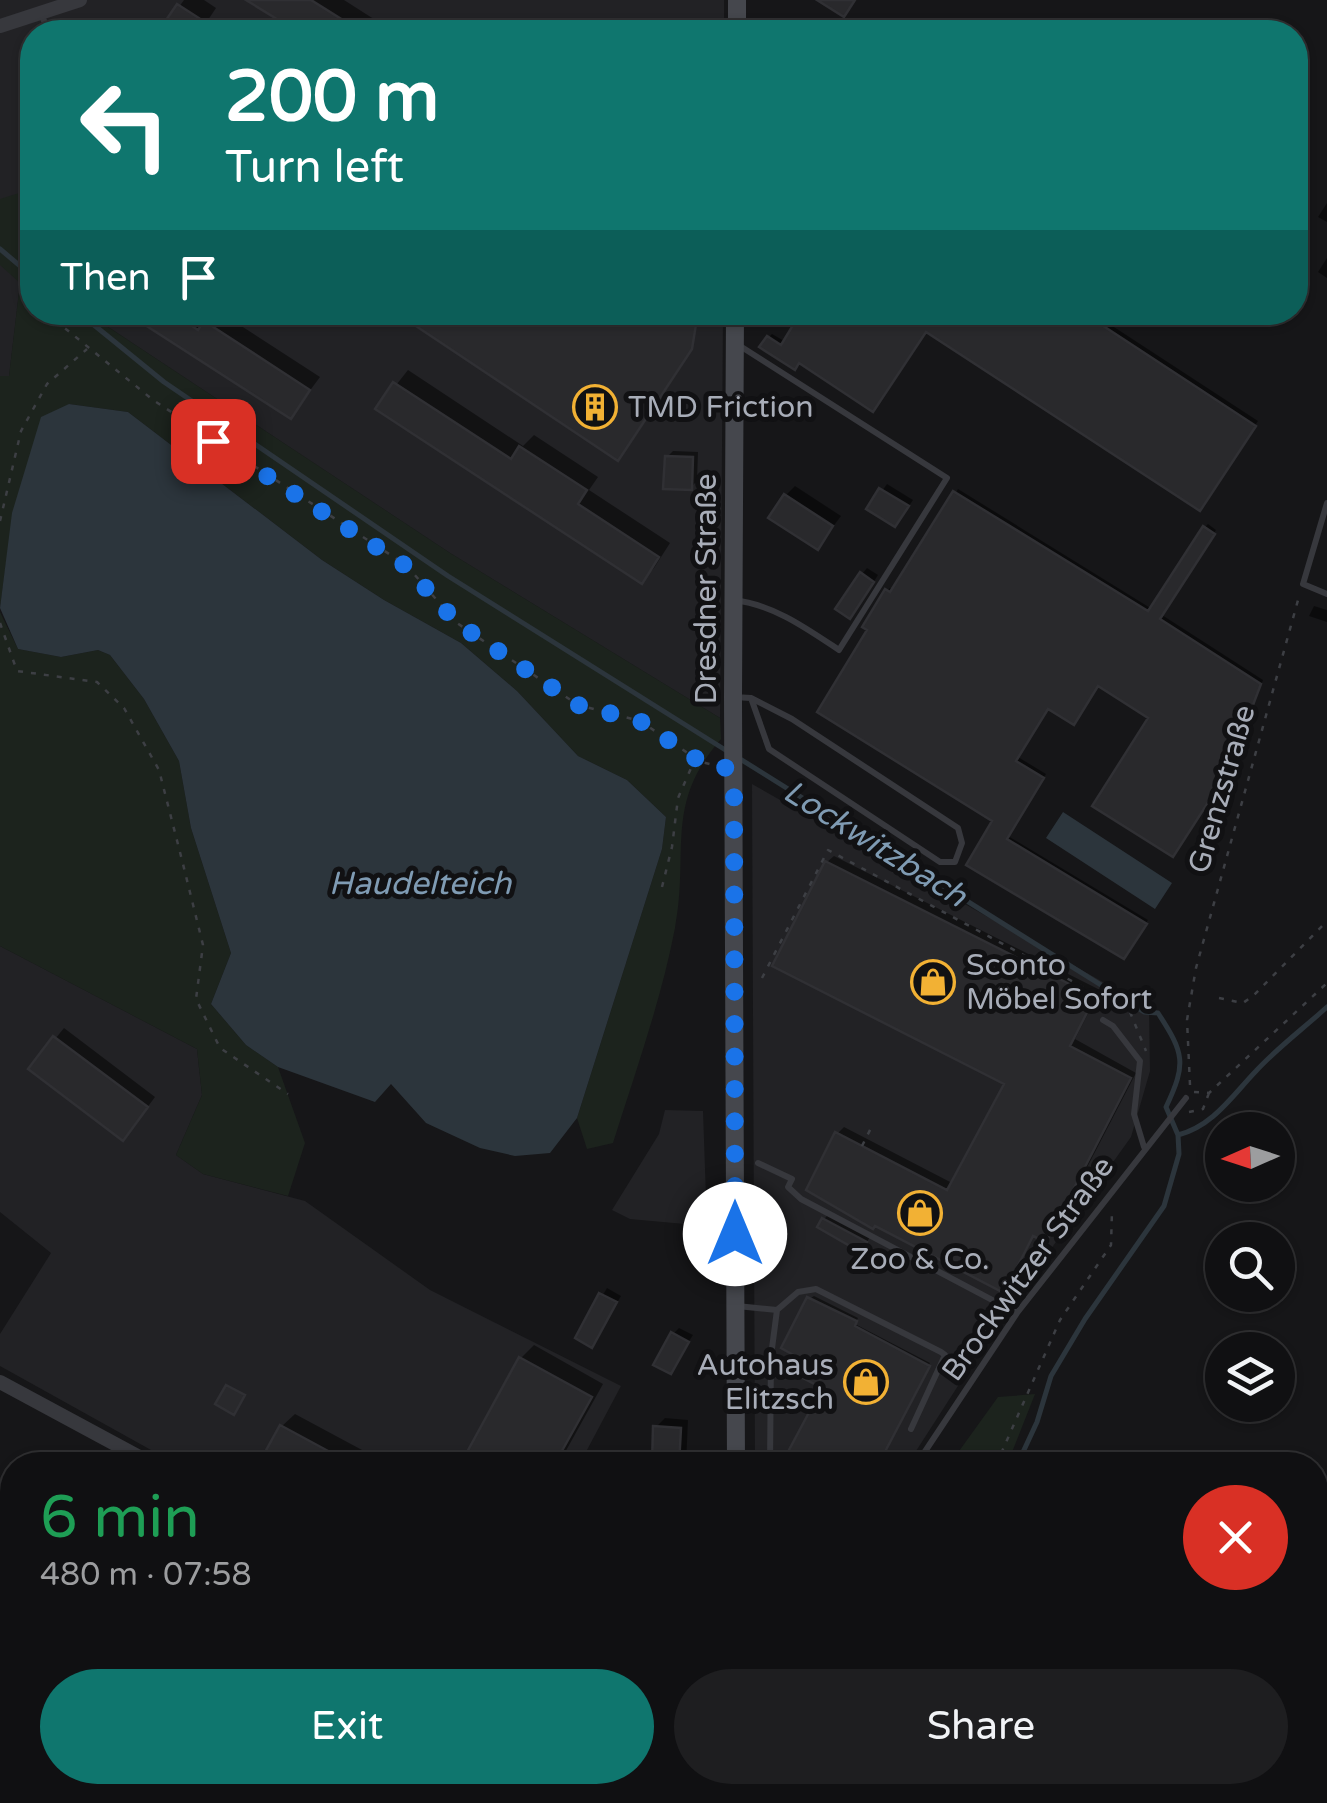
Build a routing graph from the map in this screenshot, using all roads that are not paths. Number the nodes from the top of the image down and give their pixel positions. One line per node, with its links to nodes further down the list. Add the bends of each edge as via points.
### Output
1 (80, 0): 2 (street)
2 (41, 13): 3 (lane); 4 (street)
3 (44, 20)
4 (0, 26)
5 (735, 325): 6 (main road, Dresdner Straße)
6 (735, 342): 9 (main road, Dresdner Straße); 9 (lane, via 947,478 839,650 762,605)
7 (1327, 503): 8 (lane, via 1302,584)
8 (1327, 594)
9 (733, 600): 10 (main road, Dresdner Straße)
10 (742, 698): 10 (lane, via 792,719 958,828 962,843 955,862 940,862 769,748); 15 (main road, Dresdner Straße, via 733,743)
11 (1103, 1020): 13 (lane, via 1140,1062 1134,1114)
12 (1186, 1098): 13 (lane, Brockwitzer Straße)
13 (1144, 1148): 17 (lane, Brockwitzer Straße)
14 (758, 1163): 17 (lane, via 792,1179 788,1188 802,1200)
15 (736, 1306): 16 (lane); 21 (main road, Dresdner Straße)
16 (777, 1310): 19 (lane, via 798,1292 816,1289 945,1355); 22 (lane)
17 (1017, 1313): 23 (lane, Brockwitzer Straße)
18 (0, 1382): 20 (street)
19 (911, 1429)
20 (130, 1452)
21 (736, 1452)
22 (770, 1452)
23 (925, 1452)

